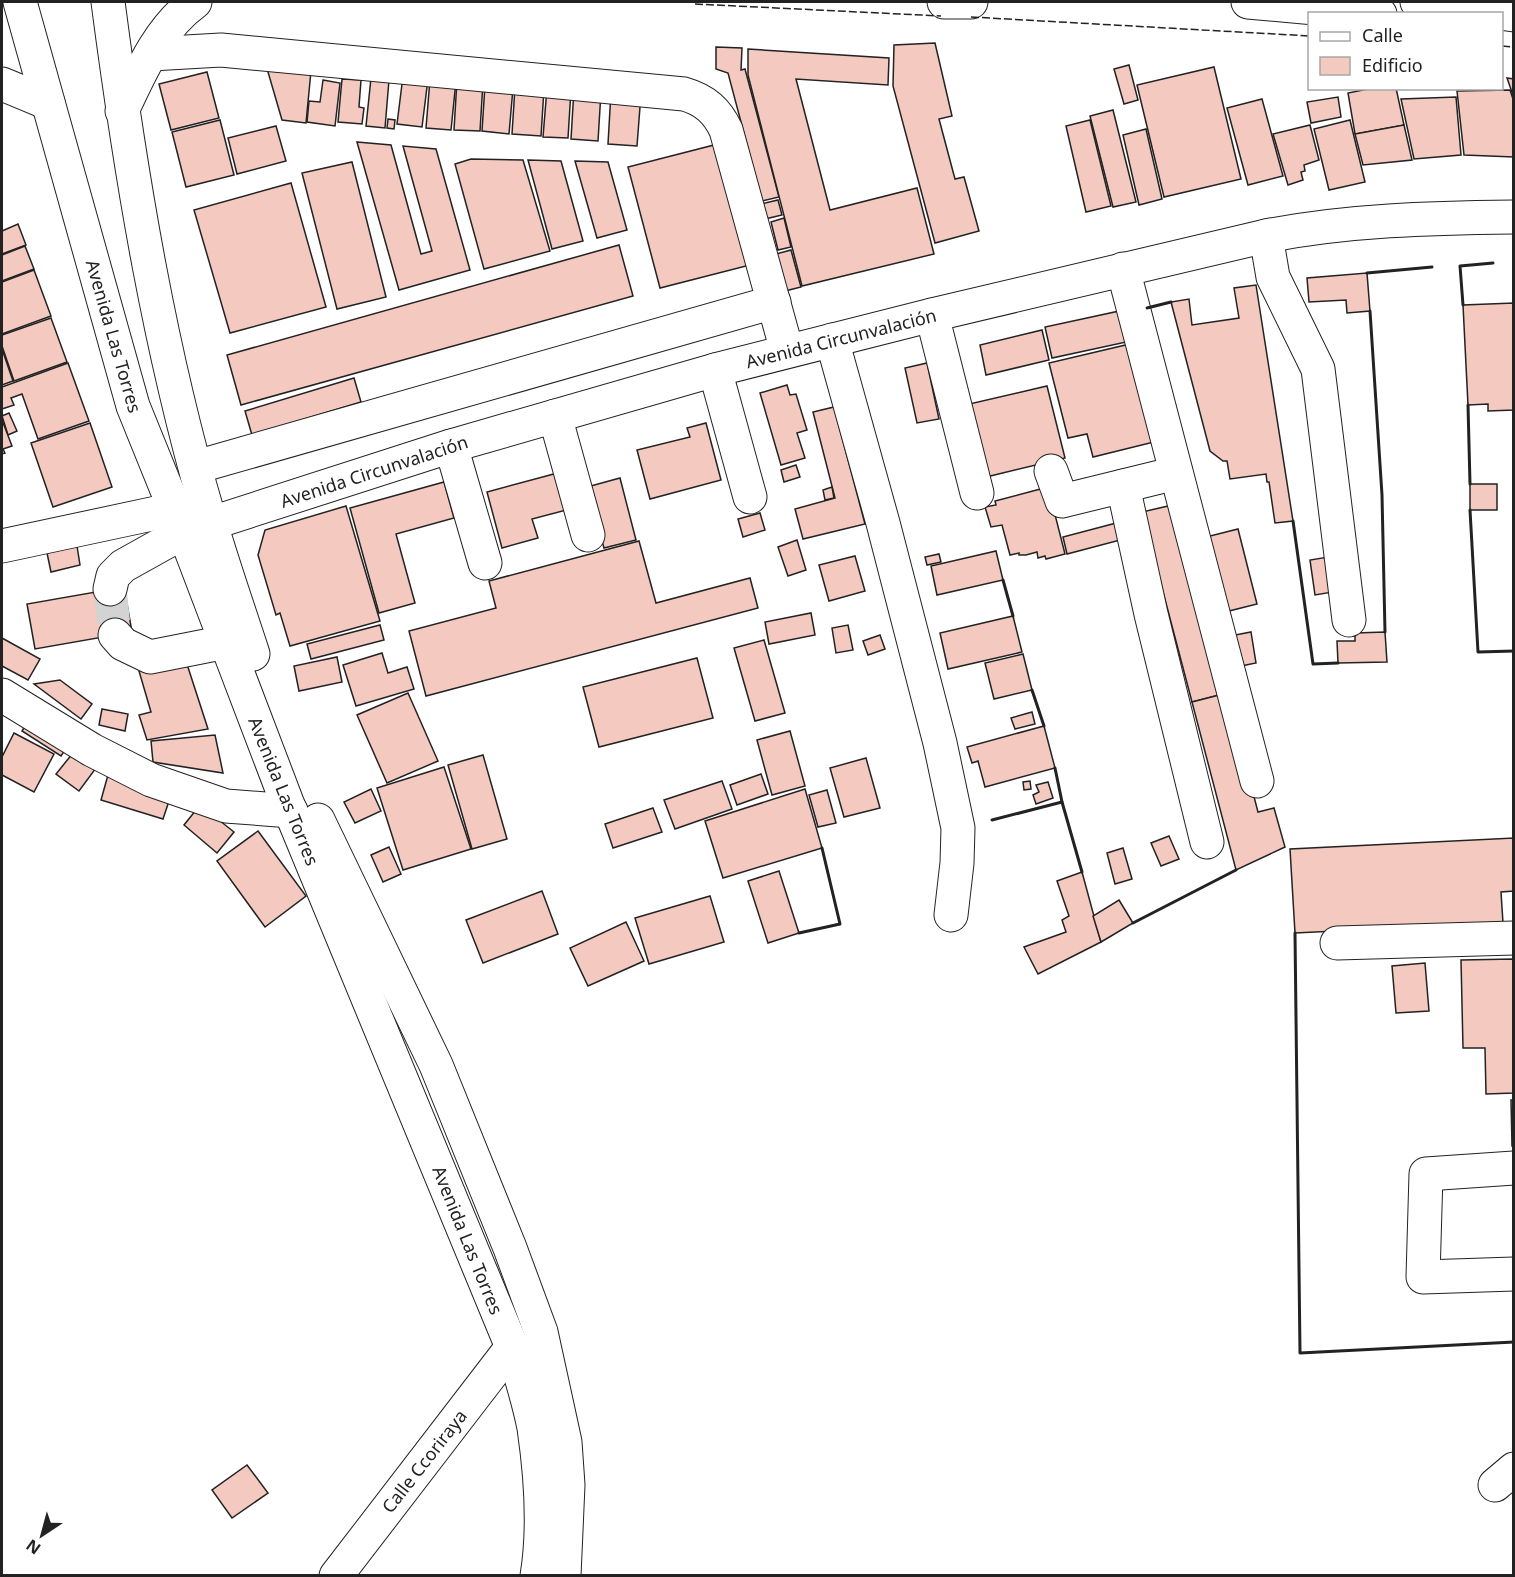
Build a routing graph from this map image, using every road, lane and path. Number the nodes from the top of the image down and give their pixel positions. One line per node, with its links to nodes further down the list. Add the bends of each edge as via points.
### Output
1 (20, 2): 12 (main road, Avenida Las Torres)
2 (108, 2): 13 (main road, Avenida Las Torres)
3 (195, 2): 10 (main road, via 175,19)
4 (944, 2): 5 (main road)
5 (971, 2)
6 (1248, 2): 8 (main road)
7 (1416, 2): 9 (main road)
8 (1358, 12)
9 (1491, 12)
10 (151, 54): 13 (main road); 17 (main road, via 221,50 695,97 716,113 726,130)
11 (2, 84): 12 (main road)
12 (48, 103): 30 (main road, Avenida Las Torres, via 133,406)
13 (122, 111): 24 (main road, Avenida Las Torres, via 147,260)
14 (1514, 217): 15 (main road, Avenida Circunvalación, via 1392,219)
15 (1266, 236): 16 (main road, Avenida Circunvalación); 35 (main road, via 1273,277 1318,369)
16 (1124, 269): 18 (main road, Avenida Circunvalación); 26 (main road)
17 (774, 302): 20 (main road); 24 (main road)
18 (932, 315): 19 (main road, Avenida Circunvalación); 28 (main road)
19 (832, 340): 20 (main road, Avenida Circunvalación); 42 (main road, via 940,743 958,828)
20 (787, 351): 21 (main road, Avenida Circunvalación)
21 (715, 370): 22 (main road, Avenida Circunvalación); 29 (main road)
22 (555, 416): 23 (main road, Avenida Circunvalación); 31 (main road)
23 (451, 446): 30 (main road, Avenida Circunvalación); 33 (main road)
24 (196, 467): 30 (main road, Avenida Las Torres)
25 (1051, 471): 27 (main road, via 1062,501)
26 (1176, 473): 27 (main road); 39 (main road)
27 (1123, 486): 41 (main road)
28 (977, 493)
29 (750, 497)
30 (190, 522): 32 (main road); 34 (main road, via 123,567 113,576); 37 (main road, Avenida Las Torres); 50 (main road, Avenida Las Torres, via 260,673 327,840 436,1065 541,1332 565,1442 568,1485)
31 (588, 535)
32 (2, 546)
33 (485, 563)
34 (110, 589)
35 (1349, 620)
36 (115, 635): 37 (main road, via 123,644 150,657)
37 (226, 642): 40 (main road, Avenida Las Torres)
38 (2, 695): 40 (main road, via 92,750 151,780 226,806)
39 (1257, 781)
40 (291, 811): 47 (main road, Avenida Las Torres)
41 (1207, 842)
42 (951, 915)
43 (1514, 938): 44 (main road)
44 (1337, 943)
45 (1514, 1168): 46 (main road, via 1426,1174 1423,1277)
46 (1514, 1274)
47 (512, 1347): 48 (main road, Calle Ccoriraya); 49 (main road, Avenida Las Torres, via 537,1456 541,1532)
48 (335, 1573)
49 (537, 1575)
50 (564, 1575)

